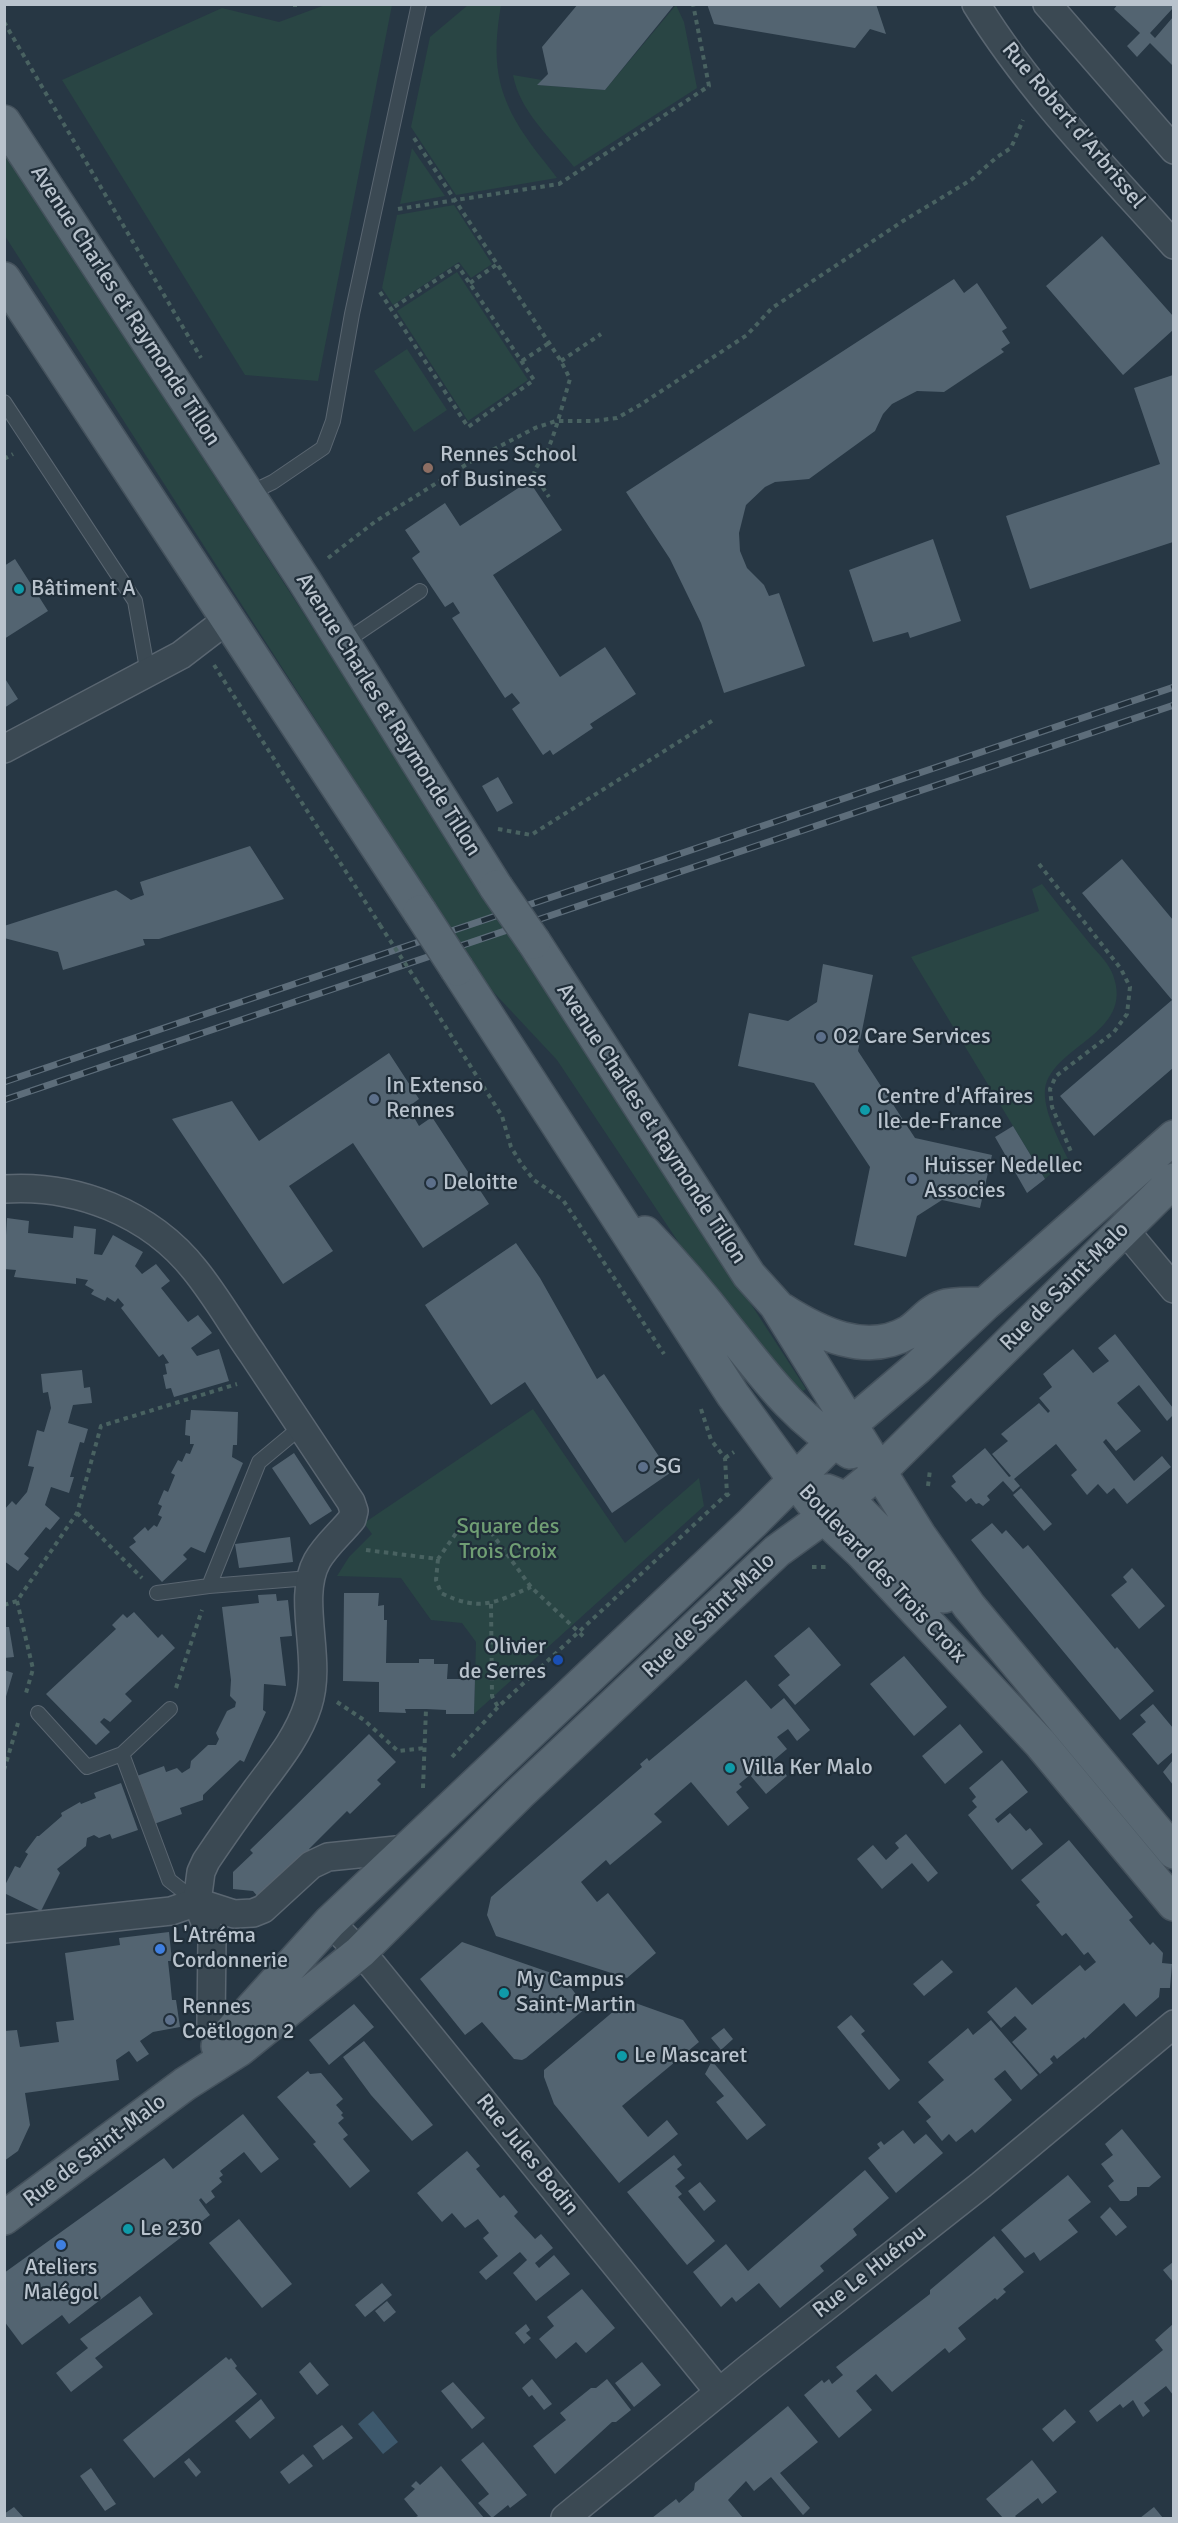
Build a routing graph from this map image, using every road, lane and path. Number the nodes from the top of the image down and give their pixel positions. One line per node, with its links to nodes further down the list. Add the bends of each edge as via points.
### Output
1 (419, 4): 6 (lane)
2 (693, 4): 9 (path, via 709,86 559,184)
3 (976, 4): 5 (street, Rue Robert d'Arbrissel, via 1013,60)
4 (1047, 4): 8 (street)
5 (1052, 108): 11 (street, Rue Robert d'Arbrissel); 22 (path, via 1023,120 1011,148 971,180 772,308 747,334 640,405 617,418)
6 (397, 112): 9 (path); 10 (lane)
7 (4, 122): 23 (main road, Avenue Charles et Raymonde Tillon)
8 (1173, 150)
9 (454, 200): 10 (path); 12 (path)
10 (374, 213): 13 (lane)
11 (1173, 245)
12 (496, 265): 15 (path); 18 (path)
13 (362, 267): 16 (path); 23 (lane, via 333,421 323,448)
14 (4, 279): 27 (main road, Avenue Charles et Raymonde Tillon)
15 (470, 283): 16 (path, via 458,266); 19 (path)
16 (391, 309): 19 (path, via 468,427 534,380)
17 (601, 334): 20 (path)
18 (549, 343): 19 (path); 20 (path)
19 (522, 361)
20 (561, 362): 22 (path, via 570,379)
21 (4, 402): 29 (lane, via 135,601)
22 (556, 421): 24 (path, via 546,453 534,474); 25 (path, via 475,459 376,521)
23 (248, 494): 25 (main road, Avenue Charles et Raymonde Tillon)
24 (549, 497)
25 (304, 580): 28 (main road, Avenue Charles et Raymonde Tillon)
26 (420, 591): 28 (lane)
27 (228, 619): 29 (street, via 181,655); 37 (main road, Avenue Charles et Raymonde Tillon, bridge)
28 (343, 643): 43 (main road, Avenue Charles et Raymonde Tillon, bridge, via 496,887 749,1275)
29 (148, 674): 31 (street)
30 (715, 718): 32 (path, via 531,835)
31 (4, 749)
32 (490, 828)
33 (1039, 864): 36 (path, via 1121,969 1130,987 1127,1014 1114,1032 1056,1076 1050,1089 1052,1107)
34 (380, 925): 45 (path, bridge, via 502,1116 511,1147 522,1165 534,1180 563,1200)
35 (1173, 1137): 42 (main road, Rue de Saint-Malo)
36 (1072, 1154)
37 (590, 1175): 49 (main road, Avenue Charles et Raymonde Tillon, via 681,1271 792,1408); 52 (main road, Avenue Charles et Raymonde Tillon, via 733,1395)
38 (1173, 1180): 40 (main road, Rue de Saint-Malo)
39 (4, 1189): 46 (street, via 53,1189 85,1198 114,1208 158,1234 195,1270)
40 (1124, 1229): 41 (street); 51 (main road, Rue de Saint-Malo)
41 (1173, 1289)
42 (985, 1304): 44 (main road, Rue de Saint-Malo, via 943,1307 908,1332); 49 (main road, Rue de Saint-Malo)
43 (776, 1305): 44 (main road, Avenue Charles et Raymonde Tillon, via 812,1329 836,1339); 49 (main road, Avenue Charles et Raymonde Tillon)
44 (862, 1342)
45 (665, 1356)
46 (266, 1374): 48 (street); 55 (path, via 101,1426)
47 (700, 1403): 50 (path, via 711,1440)
48 (301, 1427): 56 (street, via 351,1502); 59 (lane, via 259,1462)
49 (842, 1433): 51 (main road, Avenue Charles et Raymonde Tillon); 52 (main road, Rue de Saint-Malo)
50 (725, 1458)
51 (880, 1471): 54 (main road, Rue de Saint-Malo); 67 (main road, Boulevard des Trois Croix, via 969,1605)
52 (794, 1479): 54 (main road, Boulevard des Trois Croix); 66 (main road, Rue de Saint-Malo)
53 (727, 1494): 65 (path)
54 (835, 1508): 67 (main road, Boulevard des Trois Croix); 83 (main road, Boulevard des Trois Croix, via 861,1552 1040,1743); 86 (main road, Rue de Saint-Malo, via 777,1551 519,1794)
55 (77, 1513): 61 (path); 62 (path)
56 (350, 1519): 57 (path, via 363,1549); 58 (street, via 317,1561)
57 (438, 1559): 60 (path, via 459,1529 474,1524 490,1531); 63 (path, via 436,1580 441,1593 458,1601)
58 (310, 1578): 59 (lane); 68 (street)
59 (209, 1586): 61 (lane); 71 (path)
60 (531, 1587): 63 (path); 65 (path)
61 (157, 1593)
62 (17, 1601): 64 (path); 69 (path, via 33,1668)
63 (491, 1604): 70 (path, via 492,1696)
64 (4, 1605)
65 (577, 1632): 66 (path); 70 (path)
66 (609, 1656): 80 (main road, Rue de Saint-Malo)
67 (1029, 1677): 81 (main road, Boulevard des Trois Croix)
68 (313, 1686): 74 (path, via 364,1720 398,1751); 82 (street, via 293,1739 201,1872)
69 (24, 1702)
70 (498, 1707): 76 (path)
71 (170, 1709): 75 (lane)
72 (38, 1713): 75 (lane, via 87,1767)
73 (21, 1714): 77 (path)
74 (424, 1748)
75 (122, 1754): 82 (lane, via 169,1880)
76 (446, 1765)
77 (4, 1770)
78 (431, 1781): 79 (path)
79 (423, 1790)
80 (406, 1849): 82 (street, via 328,1857 311,1865 263,1909 253,1913 234,1914); 84 (main road, Rue de Saint-Malo)
81 (1173, 1852)
82 (197, 1902): 85 (street, via 171,1911); 88 (street, via 212,1940 211,2024)
83 (1173, 1904)
84 (330, 1922): 86 (street, Rue Jules Bodin); 88 (main road, Rue de Saint-Malo)
85 (4, 1929)
86 (360, 1952): 88 (main road, Rue de Saint-Malo); 90 (street, Rue Jules Bodin)
87 (1173, 2024): 90 (street, Rue Le Huérou, via 981,2185)
88 (232, 2044): 89 (main road, Rue de Saint-Malo, via 185,2084)
89 (4, 2218)
90 (719, 2392): 91 (street, Rue Le Huérou)
91 (565, 2518)

